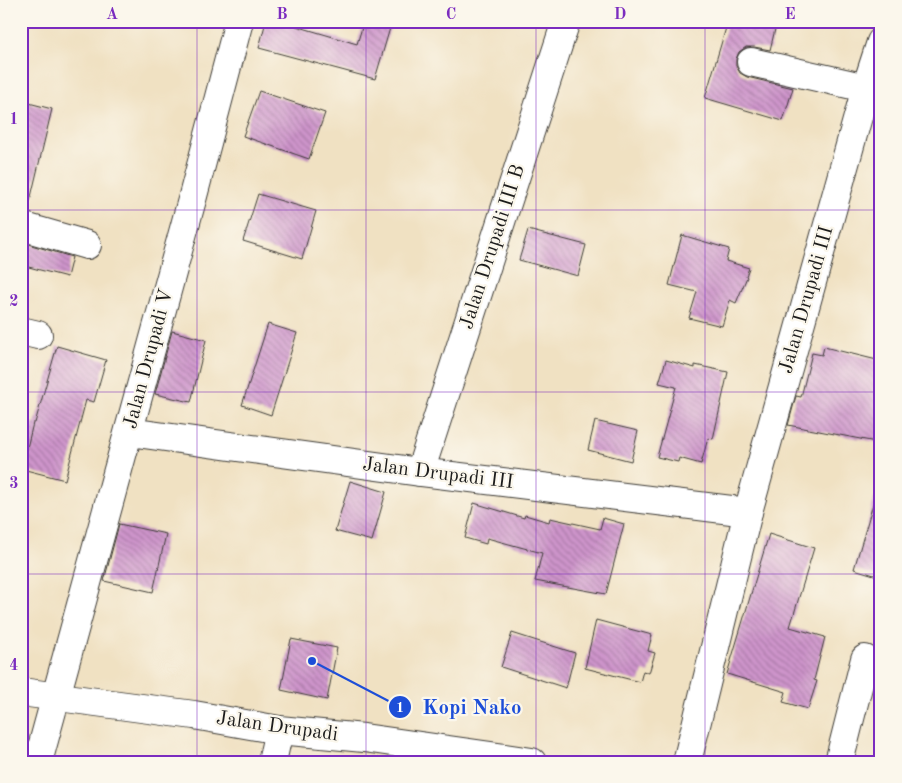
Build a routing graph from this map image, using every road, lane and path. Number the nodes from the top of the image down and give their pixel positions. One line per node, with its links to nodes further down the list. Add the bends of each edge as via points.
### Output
1 (239, 21): 8 (street, Jalan Drupadi V)
2 (566, 21): 9 (street, Jalan Drupadi III B)
3 (881, 42): 5 (street, Jalan Drupadi III)
4 (751, 62): 5 (street)
5 (866, 88): 10 (street, Jalan Drupadi III)
6 (21, 226): 7 (street)
7 (87, 245)
8 (129, 432): 9 (street, Jalan Drupadi III); 13 (street, Jalan Drupadi V)
9 (420, 472): 10 (street, Jalan Drupadi III)
10 (748, 512): 18 (street, Jalan Drupadi III)
11 (865, 659): 19 (street)
12 (21, 692): 13 (street, Jalan Drupadi)
13 (55, 697): 14 (street, Jalan Drupadi); 15 (street, Jalan Drupadi V)
14 (279, 730): 16 (street); 17 (street, Jalan Drupadi, via 364,738)
15 (38, 762)
16 (272, 762)
17 (532, 762)
18 (687, 762)
19 (839, 762)

